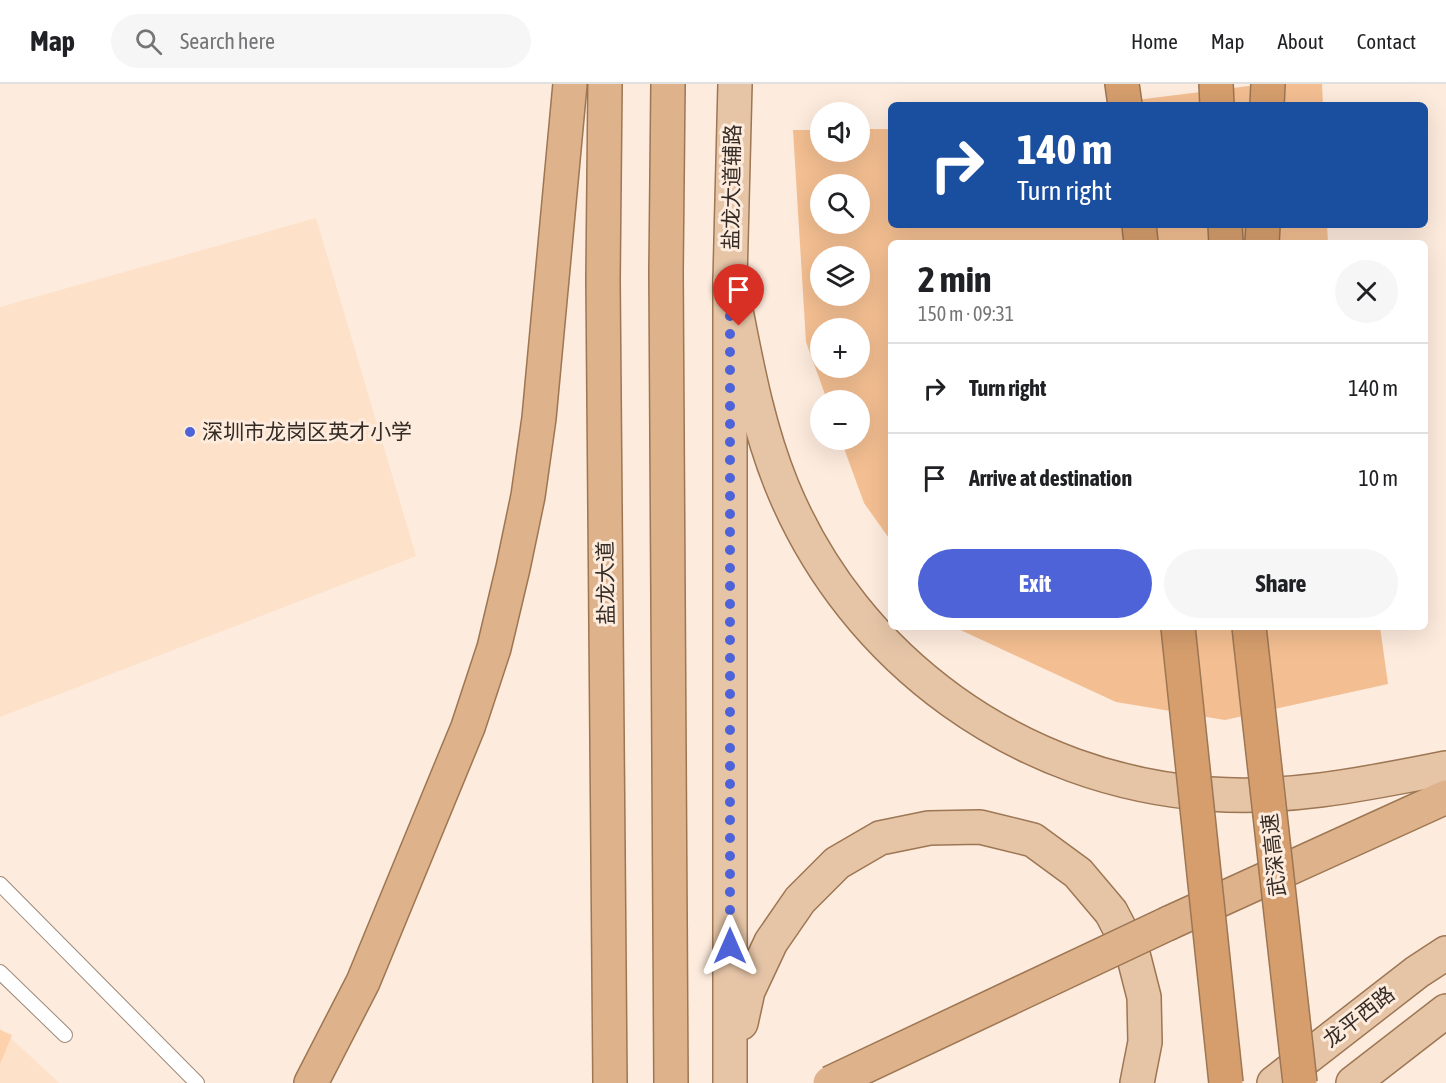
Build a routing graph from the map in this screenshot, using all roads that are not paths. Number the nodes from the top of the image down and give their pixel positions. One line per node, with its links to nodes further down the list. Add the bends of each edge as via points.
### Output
1 (570, 84): 21 (highway, via 539,418 513,568 494,648 468,727)
2 (605, 84): 28 (highway, 盐龙大道)
3 (668, 84): 29 (highway)
4 (735, 84): 13 (main road, 盐龙大道辅路)
5 (1122, 84): 9 (highway)
6 (1132, 84): 10 (highway)
7 (1216, 84): 11 (highway)
8 (1268, 84): 12 (highway)
9 (1125, 102)
10 (1132, 102)
11 (1217, 102)
12 (1267, 102)
13 (730, 280): 16 (main road, via 765,435 802,528 860,614 904,662 951,702 1052,759 1102,776 1154,787 1264,795 1381,781); 24 (main road, 盐龙大道辅路)
14 (1178, 630): 32 (highway, bridge)
15 (1249, 630): 34 (highway, 武深高速, bridge)
16 (1446, 768)
17 (1446, 797): 30 (highway, bridge)
18 (0, 884): 25 (lane)
19 (1446, 953): 33 (main road, 龙平西路)
20 (0, 972): 23 (lane)
21 (363, 982): 26 (highway); 27 (highway)
22 (1446, 1011): 35 (main road)
23 (65, 1035)
24 (730, 1074): 31 (main road, via 748,991 771,942 800,900 837,863 880,838 929,828 980,827 1033,840 1078,873 1111,912 1133,954 1144,997 1145,1042)
25 (197, 1083)
26 (311, 1083)
27 (327, 1083)
28 (610, 1083)
29 (671, 1083)
30 (830, 1083)
31 (1137, 1083)
32 (1226, 1083)
33 (1274, 1083)
34 (1300, 1083)
35 (1353, 1083)

